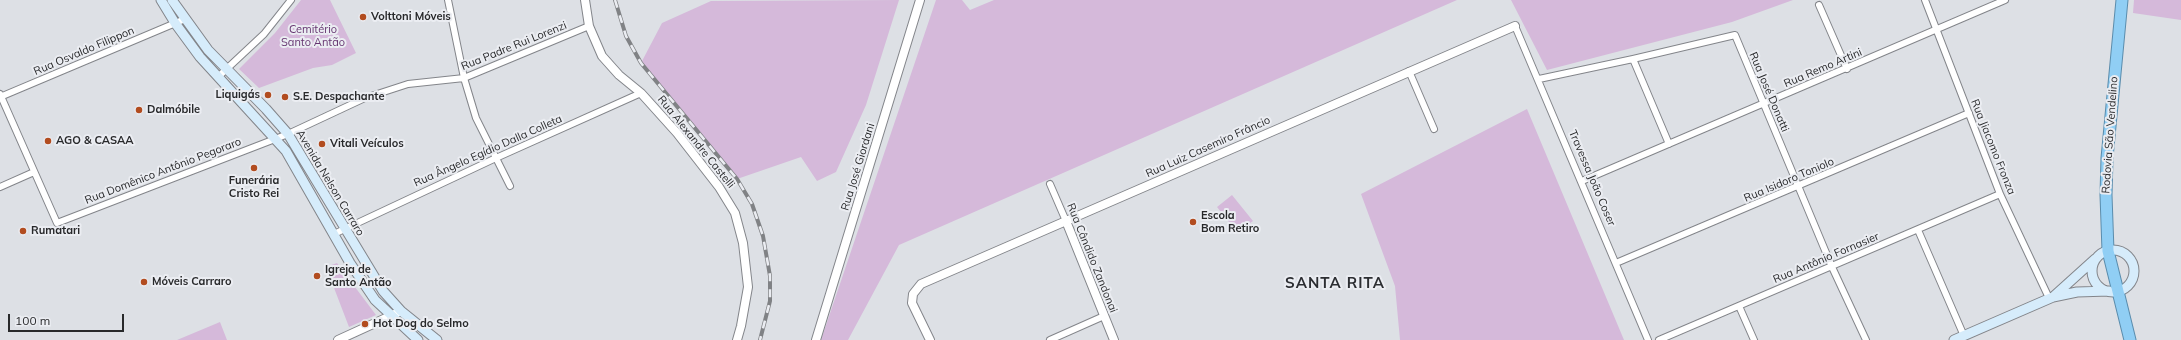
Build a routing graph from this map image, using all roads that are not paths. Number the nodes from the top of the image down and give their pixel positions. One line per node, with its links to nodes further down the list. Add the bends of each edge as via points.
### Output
1 (161, 0): 12 (main road, Avenida Nelson Carraro)
2 (172, 0): 11 (main road, Avenida Nelson Carraro)
3 (291, 0): 19 (street, via 264,34)
4 (448, 0): 23 (street)
5 (584, 0): 13 (street, Rua Alexandre Castelli)
6 (920, 0): 62 (street, Rua José Giordani)
7 (1925, 0): 15 (street, Rua Jiacomo Fronza)
8 (2005, 0): 15 (street, Rua Remo Artini)
9 (2122, 0): 45 (highway, Rodovia São Vendelino, via 2107,158)
10 (1818, 5): 20 (street)
11 (185, 19): 12 (street, Rua Osvaldo Filippon); 16 (main road, Avenida Nelson Carraro)
12 (175, 24): 17 (main road, Avenida Nelson Carraro); 26 (street, Rua Osvaldo Filippon)
13 (589, 26): 23 (street, Rua Padre Rui Lorenzi); 25 (street, Rua Alexandre Castelli, via 595,44 608,64)
14 (1515, 26): 21 (street, Rua Luiz Casemiro Frâncio); 24 (street, Travessa João Coser)
15 (1936, 30): 20 (street, Rua Remo Artini); 28 (street, Rua Jiacomo Fronza)
16 (208, 50): 17 (main road); 19 (main road, Avenida Nelson Carraro)
17 (200, 57): 22 (main road, Avenida Nelson Carraro)
18 (1633, 59): 24 (street, Rua José Donatti); 27 (street, Rua José Donatti, via 1734,35); 32 (street)
19 (226, 69): 22 (street); 30 (main road, Avenida Nelson Carraro)
20 (1847, 69): 27 (street, Rua Remo Artini)
21 (1409, 71): 29 (street); 41 (street, Rua Luiz Casemiro Frâncio)
22 (218, 77): 31 (main road, Avenida Nelson Carraro)
23 (464, 78): 30 (street, Rua Padre Rui Lorenzi, via 424,81 388,89 352,103); 33 (street, via 480,130)
24 (1539, 79): 35 (street, Travessa João Coser)
25 (641, 93): 33 (street, Rua Ângelo Egídio Dalla Colleta); 61 (street, Rua Alexandre Castelli, via 690,149 735,213 743,243 748,287)
26 (0, 96): 34 (street)
27 (1763, 105): 32 (street, Rua Remo Artini); 39 (street, Rua José Donatti)
28 (1969, 113): 39 (street, Rua Isidoro Toniolo); 40 (street, Rua Jiacomo Fronza)
29 (1434, 129)
30 (288, 134): 31 (street, Rua Padre Rui Lorenzi); 42 (main road, Avenida Nelson Carraro)
31 (276, 138): 34 (street, Rua Domênico Antônio Pegoraro, via 57,222); 44 (main road, Avenida Nelson Carraro)
32 (1669, 144): 35 (street, Rua Remo Artini)
33 (496, 158): 37 (street); 42 (street, Rua Ângelo Egídio Dalla Colleta)
34 (34, 172): 38 (street)
35 (1582, 181): 47 (street, Travessa João Coser)
36 (1050, 184): 41 (street, Rua Cândido Zandonai)
37 (510, 186)
38 (0, 187)
39 (1798, 188): 47 (street, Rua Isidoro Toniolo); 48 (street, Rua José Donatti)
40 (2000, 194): 43 (street, Rua Antônio Fornasier); 52 (street, Rua Jiacomo Fronza)
41 (1066, 221): 55 (street, Rua Cândido Zandonai); 63 (street, Rua Luiz Casemiro Frâncio, via 921,284 913,294 912,303)
42 (344, 228): 44 (street, Rua Ângelo Egídio Dalla Colleta); 49 (main road, Avenida Nelson Carraro)
43 (1918, 230): 48 (street, Rua Antônio Fornasier); 57 (street)
44 (334, 234): 50 (main road, Avenida Nelson Carraro)
45 (2108, 251): 46 (main road); 51 (highway, Rodovia São Vendelino); 51 (main road, via 2115,250 2127,255 2133,266 2132,279 2124,288)
46 (2096, 259): 51 (main road, via 2093,265 2097,285); 52 (main road)
47 (1616, 263): 66 (street, Travessa João Coser)
48 (1832, 267): 53 (street, Rua Antônio Fornasier); 69 (street, Rua José Donatti)
49 (371, 275): 50 (main road); 54 (main road, Avenida Nelson Carraro)
50 (363, 282): 56 (main road, Avenida Nelson Carraro)
51 (2114, 291): 52 (main road, via 2078,292); 71 (highway, Rodovia São Vendelino)
52 (2051, 297): 57 (main road)
53 (1738, 306): 67 (street, Rua Antônio Fornasier); 68 (street)
54 (401, 311): 56 (street); 60 (main road, Avenida Nelson Carraro)
55 (1104, 316): 64 (street); 65 (street, Rua Cândido Zandonai)
56 (391, 317): 58 (street); 59 (main road, Avenida Nelson Carraro)
57 (1964, 336): 70 (main road)
58 (338, 340)
59 (418, 340)
60 (437, 340)
61 (737, 340)
62 (816, 340)
63 (930, 340)
64 (1050, 340)
65 (1114, 340)
66 (1648, 340)
67 (1658, 340)
68 (1754, 340)
69 (1866, 340)
70 (1954, 340)
71 (2130, 340)

